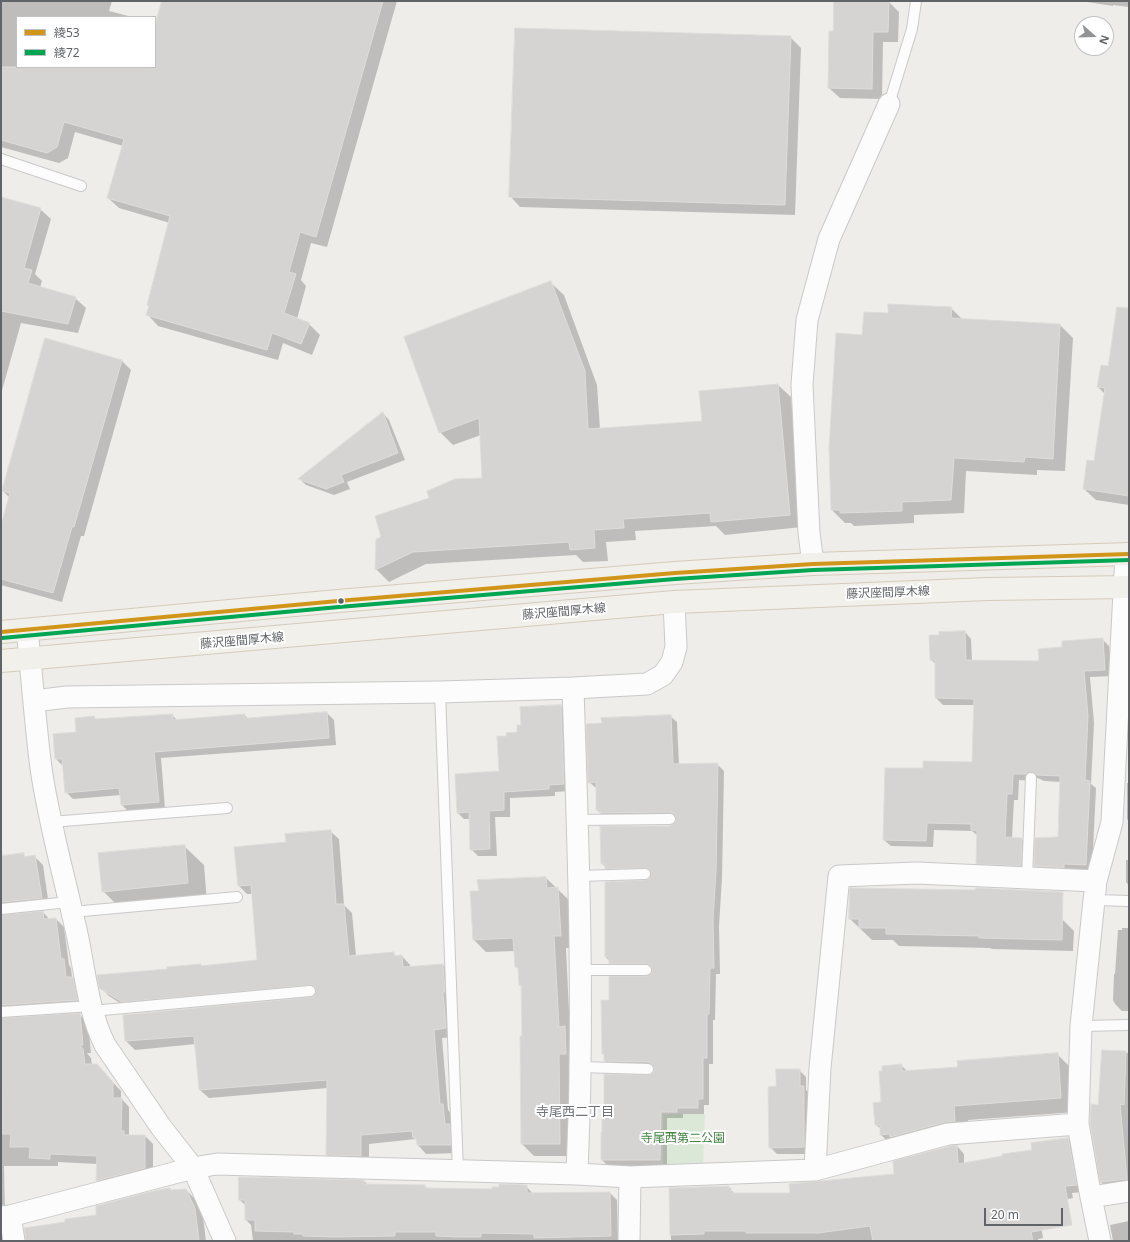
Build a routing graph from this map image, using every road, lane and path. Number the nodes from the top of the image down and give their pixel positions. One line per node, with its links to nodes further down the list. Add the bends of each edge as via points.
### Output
1 (916, 1): 2 (lane, via 912,29)
2 (889, 104): 6 (street, via 829,239 807,320 802,385)
3 (1, 159): 4 (lane)
4 (81, 186)
5 (1128, 554): 6 (main road); 7 (street)
6 (812, 564): 9 (main road, via 338,601)
7 (1127, 588): 8 (main road, 藤沢座間厚木線, via 988,589); 24 (street, via 1112,822)
8 (674, 602): 11 (main road, 藤沢座間厚木線); 13 (street, via 676,647 672,662 663,675 647,684)
9 (27, 630): 10 (main road); 11 (street)
10 (1, 632)
11 (30, 659): 12 (main road, 藤沢座間厚木線); 15 (street)
12 (1, 661)
13 (573, 688): 14 (street); 19 (street)
14 (440, 692): 15 (street, via 67,697); 41 (lane)
15 (34, 701): 20 (street, via 41,769)
16 (1031, 778): 23 (lane)
17 (227, 808): 20 (lane)
18 (670, 819): 19 (lane)
19 (577, 820): 22 (street)
20 (51, 822): 27 (street)
21 (645, 874): 22 (lane)
22 (579, 876): 29 (street)
23 (1027, 878): 24 (street); 40 (street, via 917,873 839,876 820,1068)
24 (1096, 891): 26 (lane); 35 (street)
25 (237, 897): 27 (lane)
26 (1129, 901)
27 (71, 907): 28 (lane); 32 (street)
28 (1, 909)
29 (580, 970): 30 (lane); 36 (street)
30 (646, 970)
31 (310, 991): 32 (lane)
32 (92, 1008): 33 (lane); 39 (street, via 104,1045)
33 (1, 1012)
34 (1129, 1025): 35 (lane)
35 (1081, 1026): 38 (street)
36 (580, 1067): 37 (lane); 42 (street)
37 (648, 1069)
38 (1078, 1124): 40 (street, via 948,1134); 45 (street)
39 (193, 1168): 41 (street, via 217,1164); 46 (street); 48 (street)
40 (815, 1170): 43 (street)
41 (458, 1171): 42 (street)
42 (577, 1174): 43 (street)
43 (630, 1177): 49 (street)
44 (1129, 1191): 45 (street)
45 (1090, 1197): 50 (street)
46 (5, 1217): 47 (street)
47 (14, 1241)
48 (225, 1241)
49 (629, 1241)
50 (1100, 1241)

